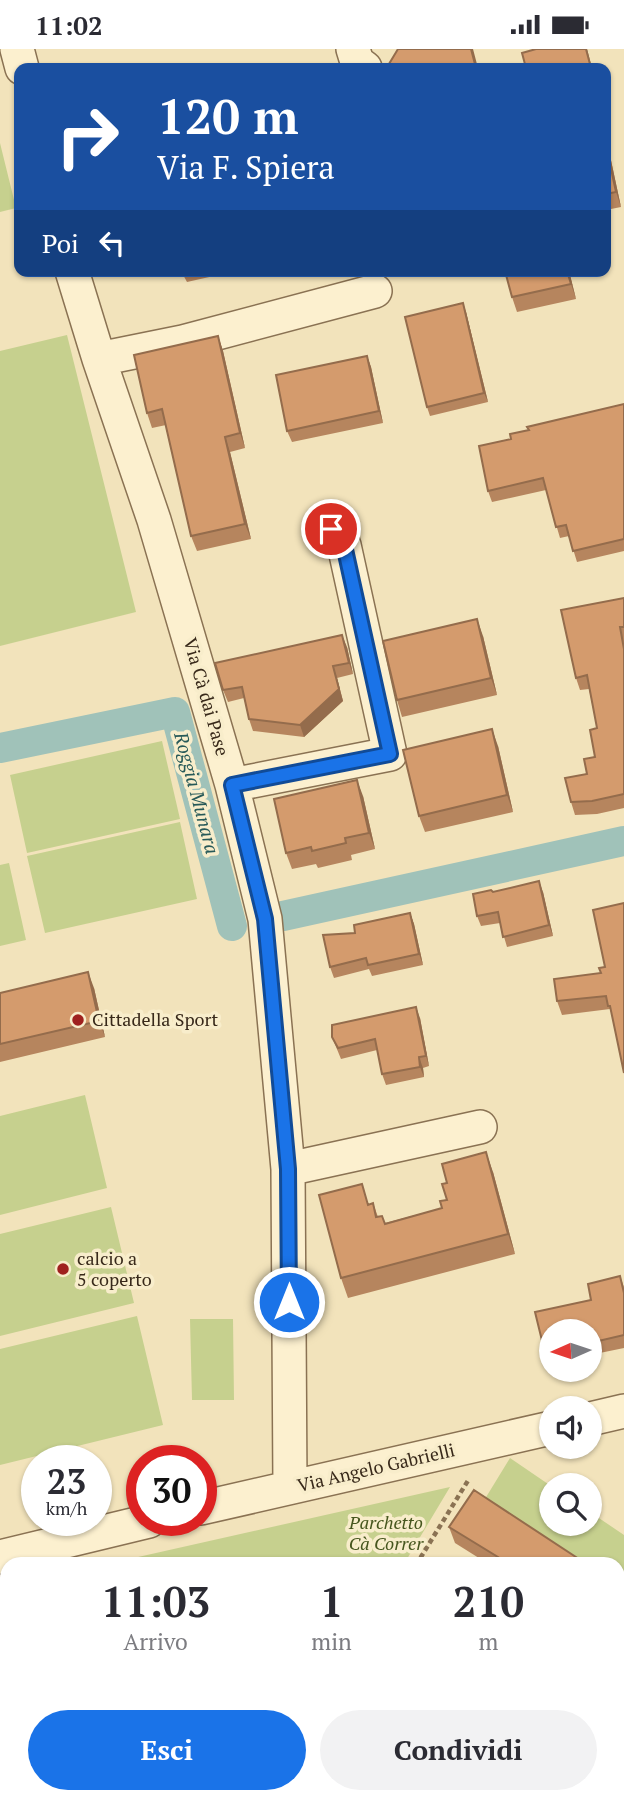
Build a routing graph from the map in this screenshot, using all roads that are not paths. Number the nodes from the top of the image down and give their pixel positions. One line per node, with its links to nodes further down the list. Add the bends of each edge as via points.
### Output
1 (74, 277): 3 (street, Via Cà dai Pase)
2 (375, 291): 3 (street, via 183,342)
3 (99, 359): 5 (street, Via Cà dai Pase, via 154,520)
4 (331, 529): 5 (street, via 344,545 390,754)
5 (232, 785): 7 (street, Via Cà dai Pase, via 265,919)
6 (480, 1127): 7 (street)
7 (288, 1169): 11 (street, Via Cà dai Pase)
8 (624, 1411): 9 (street)
9 (602, 1416)
10 (539, 1431): 11 (street, Via Angelo Gabrielli)
11 (290, 1487): 12 (street, Via Angelo Gabrielli)
12 (217, 1504)
13 (126, 1527): 14 (street)
14 (0, 1557)

